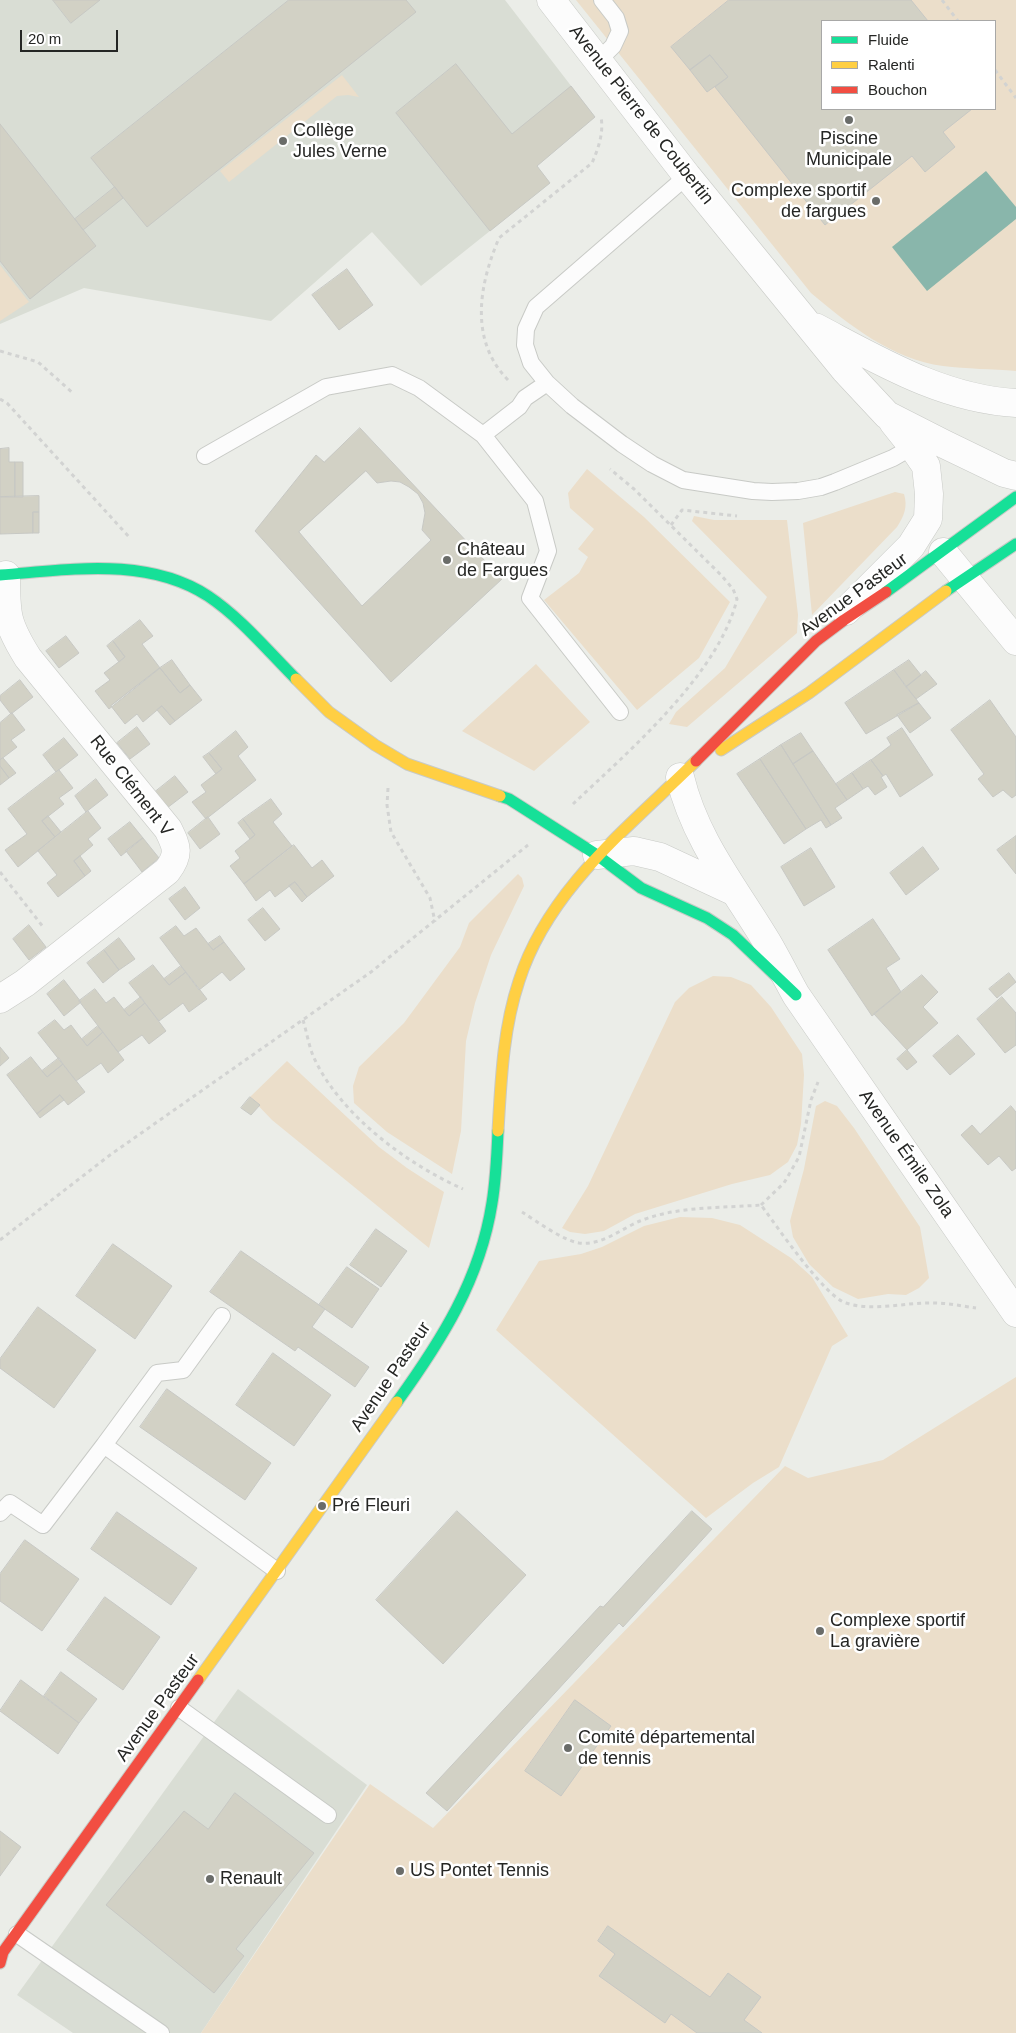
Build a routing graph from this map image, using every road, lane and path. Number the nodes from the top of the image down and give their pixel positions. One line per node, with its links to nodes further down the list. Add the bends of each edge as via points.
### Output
1 (551, 0): 5 (street, Avenue Pierre de Coubertin)
2 (602, 0): 5 (lane, via 616,18 620,31 613,46)
3 (942, 0): 4 (path)
4 (957, 20)
5 (598, 60): 9 (street, Avenue Pierre de Coubertin)
6 (996, 71): 7 (path)
7 (1016, 98)
8 (600, 112): 15 (path, via 599,146 592,163 499,238 485,275 481,312 488,353 505,378)
9 (687, 176): 10 (street, Avenue Pierre de Coubertin); 12 (lane, via 536,307 526,329 525,345 531,363)
10 (807, 322): 16 (street, Avenue Pierre de Coubertin, via 908,376); 20 (street, Avenue Pierre de Coubertin, via 845,370 887,414)
11 (0, 351): 13 (path, via 38,362)
12 (547, 383): 15 (lane); 20 (lane, via 622,444 683,480 753,491 798,491 835,482 893,458)
13 (74, 394)
14 (0, 398): 28 (path, via 130,536)
15 (525, 398): 19 (lane, via 519,407)
16 (987, 400): 17 (street, Avenue Pierre de Coubertin); 18 (street, Avenue Pierre de Coubertin)
17 (1016, 402)
18 (1016, 417)
19 (483, 435): 21 (lane, via 419,388 392,375 326,387); 33 (lane, via 535,501 548,551 530,598)
20 (921, 442): 23 (street, Avenue Pierre de Coubertin); 31 (street, Avenue Pierre de Coubertin, via 929,494 928,519 911,546)
21 (205, 456)
22 (605, 465): 36 (path, via 634,489 721,575 733,589 737,600 724,636 698,676 646,734)
23 (1016, 476)
24 (1016, 497): 27 (main road, Avenue Pasteur)
25 (1016, 534): 29 (street)
26 (1016, 544): 29 (main road, Avenue Pasteur)
27 (943, 552): 29 (street); 31 (main road, Avenue Pasteur)
28 (133, 570): 30 (main road, Avenue Émile Zola, via 101,568); 36 (main road, Avenue Émile Zola, via 173,580 207,596 237,620 329,712 375,745 407,764 509,799)
29 (973, 572): 32 (street); 34 (main road, Avenue Pasteur, via 809,693)
30 (3, 575): 41 (street, Rue Clément V, via 8,619 28,658 168,829 176,846 175,861 167,871)
31 (824, 634): 34 (main road, Avenue Pasteur)
32 (1016, 641)
33 (620, 712)
34 (680, 777): 37 (main road, Avenue Pasteur); 39 (street, Avenue Émile Zola, via 693,818)
35 (388, 785): 40 (path, via 391,832 430,898)
36 (549, 826): 37 (main road, Avenue Émile Zola); 40 (path)
37 (597, 855): 39 (street, via 634,851 660,857); 42 (main road, Avenue Émile Zola, via 640,888 707,918 733,935); 46 (main road, Avenue Pasteur, via 553,911 519,978 509,1015)
38 (0, 872): 41 (path)
39 (733, 891): 42 (street, Avenue Émile Zola)
40 (435, 922): 44 (path)
41 (63, 952): 43 (street, Rue Clément V)
42 (796, 995): 49 (street, Avenue Émile Zola)
43 (0, 999)
44 (303, 1020): 46 (path, via 314,1060 340,1100 386,1143 452,1184); 48 (path, via 110,1155)
45 (822, 1074): 47 (path, via 811,1100 799,1157 784,1183)
46 (492, 1202): 47 (path, via 522,1211 551,1231 580,1243 604,1240 641,1221 678,1211); 53 (main road, Avenue Pasteur, via 477,1260 441,1338)
47 (761, 1205): 49 (path, via 811,1270 844,1303 873,1307 934,1303)
48 (0, 1240)
49 (1016, 1313)
50 (222, 1316): 51 (lane, via 183,1370 157,1373)
51 (104, 1445): 52 (lane, via 43,1524 10,1503); 53 (lane)
52 (0, 1513)
53 (277, 1571): 54 (main road, Avenue Pasteur)
54 (179, 1708): 55 (lane); 56 (main road, Avenue Pasteur)
55 (328, 1815)
56 (4, 1951): 57 (lane)
57 (161, 2033)

